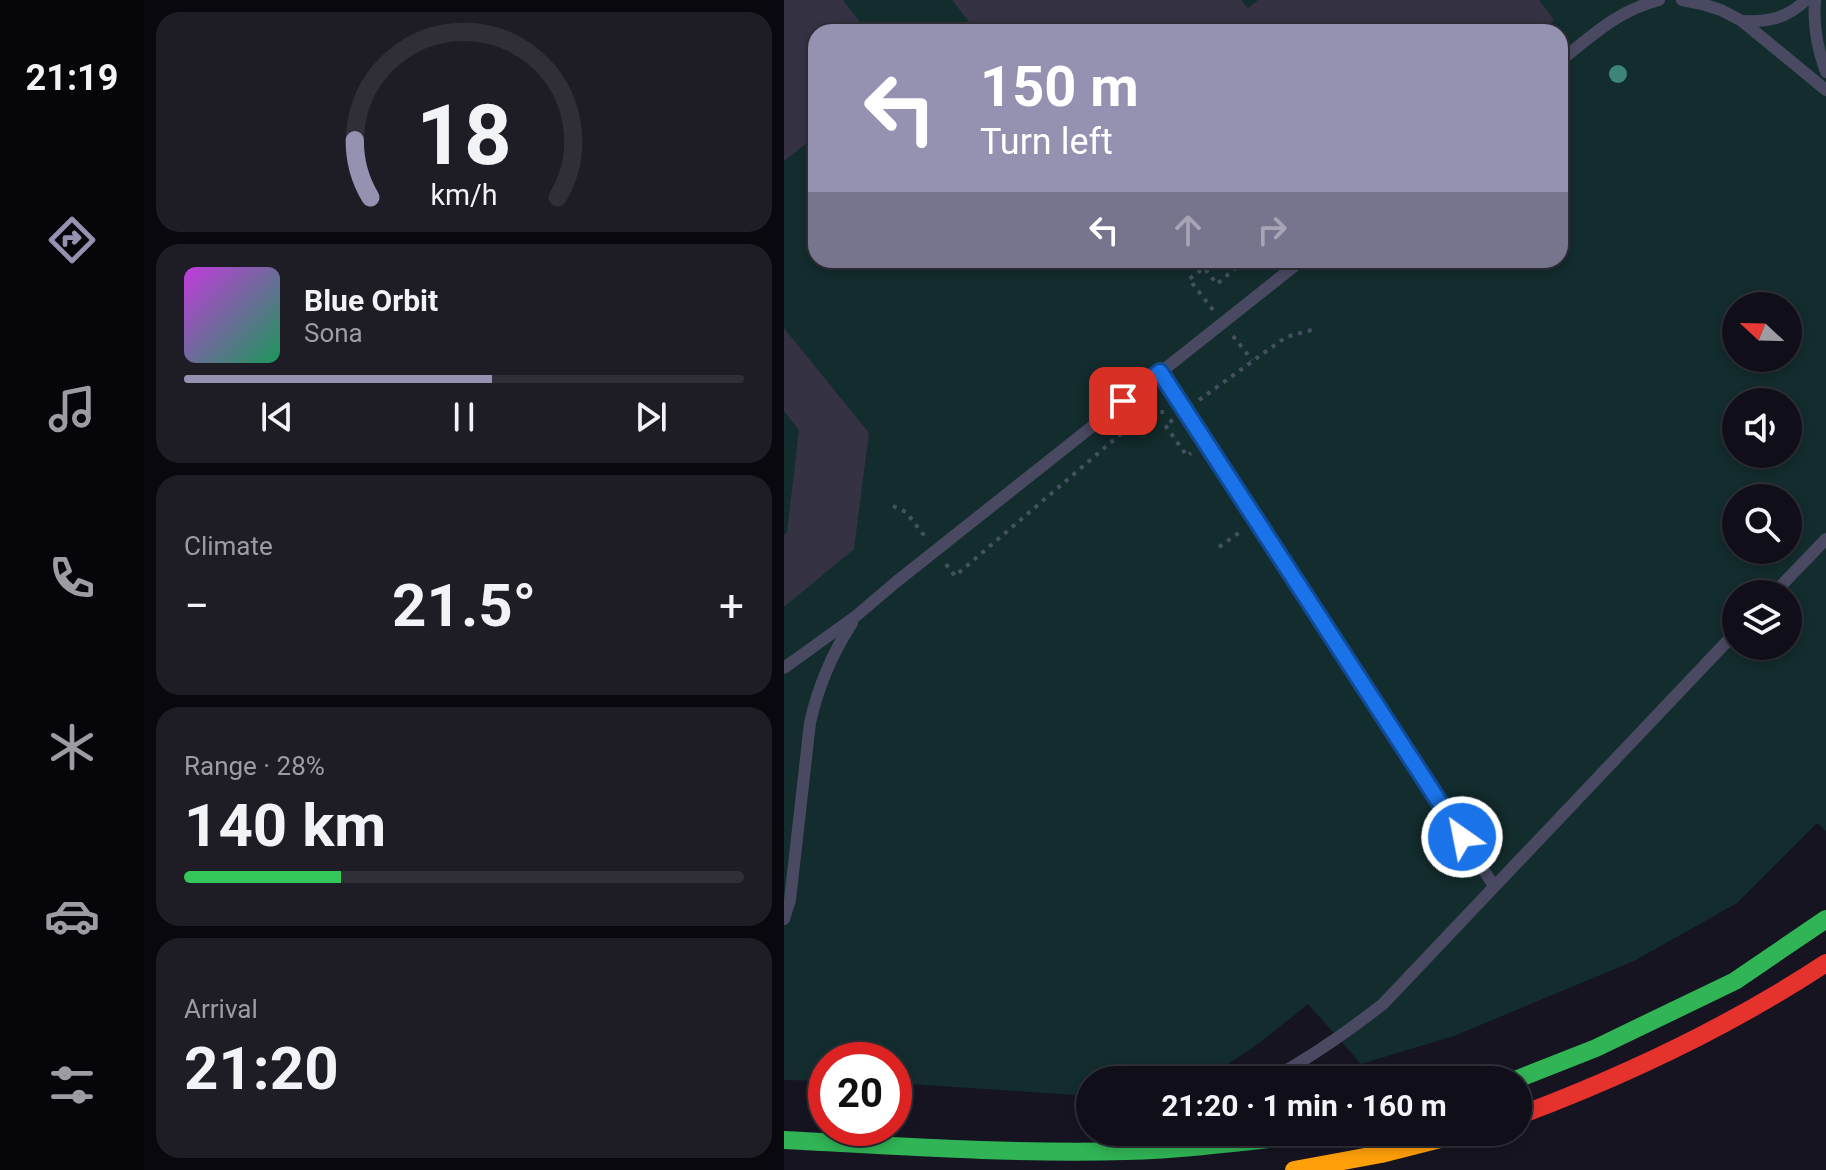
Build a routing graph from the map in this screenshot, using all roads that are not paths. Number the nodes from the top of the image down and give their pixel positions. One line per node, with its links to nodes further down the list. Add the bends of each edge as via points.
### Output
1 (1659, 0): 6 (lane, via 1620,14)
2 (1682, 0): 5 (lane)
3 (1806, 0): 5 (lane, via 1764,22)
4 (1815, 0): 7 (lane, via 1818,51)
5 (1742, 21): 8 (lane)
6 (1568, 55)
7 (1826, 72)
8 (1826, 90)
9 (1292, 268): 10 (lane)
10 (1160, 372): 13 (lane); 16 (lane)
11 (1826, 539): 12 (lane)
12 (1786, 580)
13 (856, 616): 15 (lane); 17 (lane, via 816,695)
14 (1722, 647): 16 (lane)
15 (784, 668)
16 (1494, 886): 20 (lane, via 1383,1004)
17 (784, 919)
18 (1826, 919): 21 (main road, via 1735,981)
19 (1826, 963): 22 (main road, via 1707,1035)
20 (1294, 1066)
21 (1532, 1073)
22 (1532, 1110)
23 (784, 1140): 27 (main road)
24 (1105, 1146): 27 (lane)
25 (1185, 1146): 27 (main road)
26 (1415, 1146): 28 (main road)
27 (1084, 1152)
28 (1294, 1170)

